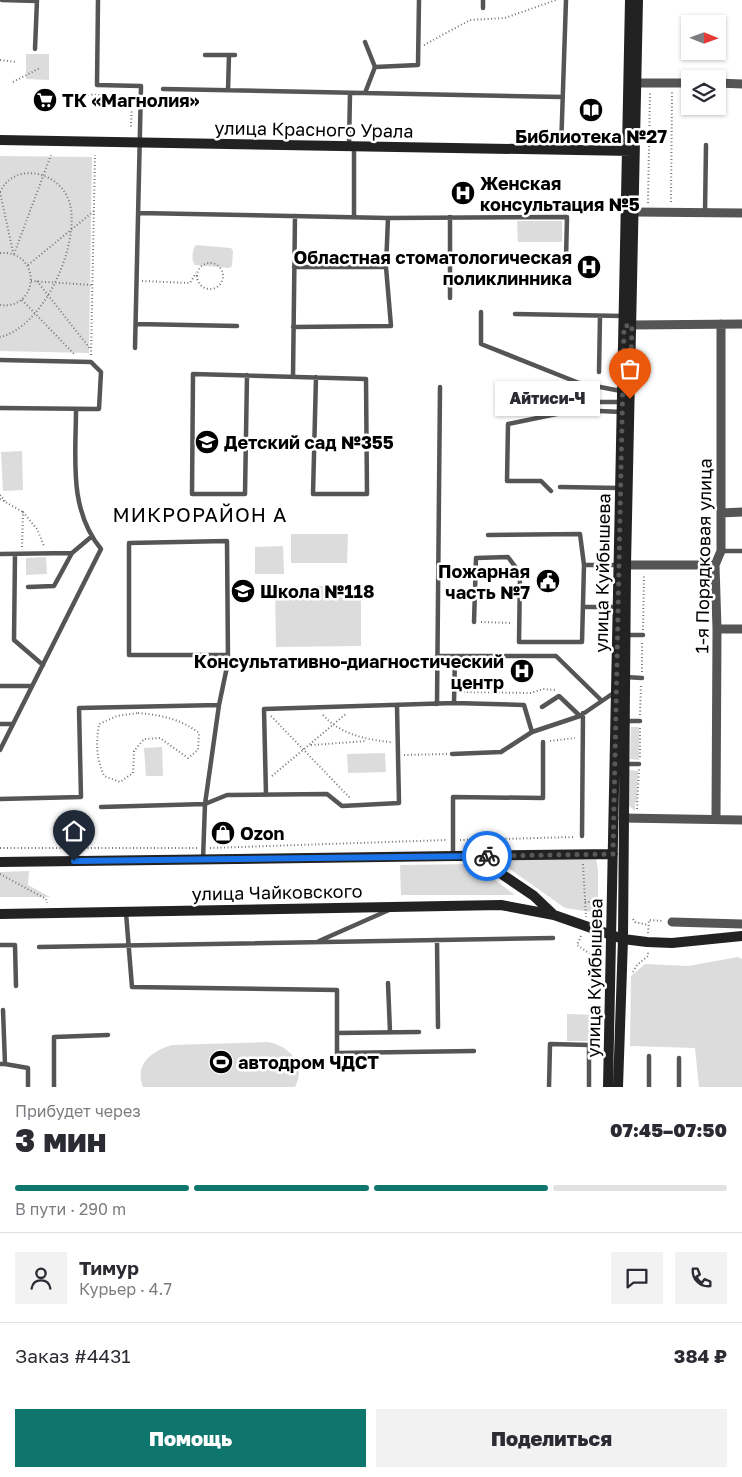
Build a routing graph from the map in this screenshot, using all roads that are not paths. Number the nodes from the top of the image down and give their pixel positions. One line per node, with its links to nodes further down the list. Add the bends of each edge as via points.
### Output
1 (2, 0): 2 (lane)
2 (37, 0): 11 (lane)
3 (98, 0): 26 (lane, via 97,85 141,86)
4 (419, 0): 15 (lane, via 418,65)
5 (483, 0): 9 (lane)
6 (566, 0): 24 (lane)
7 (630, 0): 30 (main road, улица Куйбышева)
8 (638, 0): 16 (main road, улица Куйбышева)
9 (483, 8)
10 (365, 42): 15 (lane)
11 (35, 50)
12 (205, 55): 13 (lane)
13 (229, 55): 14 (lane); 21 (lane)
14 (235, 55)
15 (375, 67): 23 (lane)
16 (637, 83): 17 (street); 30 (main road, улица Куйбышева)
17 (681, 83)
18 (726, 83): 19 (street)
19 (742, 84)
20 (163, 89): 21 (lane)
21 (228, 90): 22 (lane)
22 (350, 93): 23 (lane); 28 (lane)
23 (366, 93): 24 (lane)
24 (563, 97): 29 (lane)
25 (0, 140): 26 (main road, улица Красного Урала)
26 (140, 141): 28 (main road, улица Красного Урала); 32 (lane)
27 (706, 145): 33 (lane)
28 (352, 147): 29 (main road, улица Красного Урала); 36 (lane)
29 (560, 150): 30 (main road, улица Красного Урала)
30 (631, 151): 31 (main road, улица Куйбышева); 46 (main road, улица Куйбышева)
31 (634, 212): 33 (street); 46 (main road, улица Куйбышева)
32 (139, 213): 35 (lane); 47 (lane)
33 (705, 213): 34 (street)
34 (742, 213)
35 (295, 216): 36 (lane); 40 (lane)
36 (354, 217): 38 (lane)
37 (450, 217): 38 (lane); 39 (lane); 39 (lane, via 567,217 566,259)
38 (388, 218): 41 (lane)
39 (450, 259): 42 (lane)
40 (294, 266): 41 (lane); 51 (lane)
41 (386, 267): 51 (lane, via 392,326)
42 (450, 298)
43 (481, 312): 60 (lane, via 481,344)
44 (515, 314): 45 (lane)
45 (600, 316): 46 (lane); 54 (lane)
46 (627, 322): 48 (street); 60 (main road, улица Куйбышева); 76 (main road, улица Куйбышева)
47 (136, 324): 50 (lane); 52 (lane)
48 (721, 324): 49 (street); 67 (street, 1-я Порядковая улица)
49 (742, 324)
50 (237, 326)
51 (293, 327): 56 (lane)
52 (136, 348)
53 (0, 360): 62 (lane, via 91,362 100,372 99,409)
54 (599, 372)
55 (247, 375): 55 (lane, via 193,374 192,494 245,494); 56 (lane)
56 (293, 377): 57 (lane)
57 (316, 377): 57 (lane, via 313,494 367,494 366,379)
58 (440, 387): 87 (lane)
59 (562, 402): 60 (lane)
60 (622, 402): 64 (main road, улица Куйбышева); 65 (lane, via 508,424 507,482 541,481)
61 (0, 408): 62 (lane)
62 (76, 409): 69 (lane, via 77,500)
63 (560, 487): 64 (lane)
64 (620, 488): 76 (main road, улица Куйбышева)
65 (551, 492)
66 (742, 512): 67 (street)
67 (721, 513): 70 (street, 1-я Порядковая улица)
68 (488, 535): 75 (lane, via 580,534)
69 (91, 537): 72 (lane); 89 (lane, via 101,549)
70 (721, 551): 71 (lane); 77 (street, 1-я Порядковая улица)
71 (742, 551)
72 (72, 553): 74 (lane); 78 (lane, via 54,586)
73 (0, 554): 74 (lane)
74 (15, 554): 89 (lane, via 14,640)
75 (584, 565): 76 (lane); 79 (lane)
76 (623, 565): 77 (street); 80 (main road, улица Куйбышева); 84 (main road, улица Куйбышева)
77 (715, 565): 82 (street, 1-я Порядковая улица)
78 (28, 587)
79 (583, 607): 80 (lane); 81 (lane, via 582,642 518,642 520,573 508,557 476,558)
80 (618, 607): 94 (main road, улица Куйбышева)
81 (474, 622)
82 (717, 629): 83 (street); 117 (street, 1-я Порядковая улица)
83 (742, 629)
84 (626, 635): 85 (lane); 90 (main road, улица Куйбышева)
85 (643, 635)
86 (228, 654): 86 (lane, via 227,541 128,543 130,655); 98 (lane)
87 (436, 656): 88 (lane); 97 (lane)
88 (455, 656): 95 (lane, via 556,656); 96 (lane)
89 (43, 665): 93 (lane)
90 (625, 677): 91 (lane); 102 (main road, улица Куйбышева)
91 (642, 678)
92 (0, 686): 93 (lane)
93 (32, 686): 105 (lane)
94 (616, 692): 95 (lane); 120 (main road, улица Куйбышева)
95 (601, 700): 101 (lane)
96 (454, 703): 97 (lane); 106 (lane, via 524,705)
97 (436, 704): 99 (lane)
98 (219, 706): 113 (lane, via 79,708 81,797); 114 (lane)
99 (398, 706): 112 (lane, via 264,709); 112 (lane, via 399,803 342,806 327,794)
100 (542, 707): 101 (lane, via 559,696)
101 (581, 714): 106 (lane); 119 (lane)
102 (624, 721): 103 (lane); 110 (main road, улица Куйбышева)
103 (640, 721)
104 (0, 724): 105 (lane)
105 (13, 724): 108 (lane)
106 (532, 732): 109 (lane, via 501,752)
107 (542, 742): 121 (lane, via 542,798 453,798)
108 (0, 750)
109 (452, 754)
110 (624, 764): 111 (lane); 116 (main road, улица Куйбышева)
111 (639, 764)
112 (266, 795): 114 (lane, via 228,795)
113 (0, 799)
114 (205, 804): 115 (lane); 123 (lane)
115 (101, 807)
116 (623, 818): 117 (street); 134 (main road, улица Куйбышева)
117 (716, 818): 118 (street)
118 (742, 820)
119 (582, 836)
120 (613, 854): 122 (main road, улица Чайковского); 131 (main road, улица Куйбышева)
121 (453, 856): 122 (main road, улица Чайковского); 123 (main road, улица Чайковского)
122 (475, 856): 128 (main road, улица Чайковского, via 534,896)
123 (203, 860): 124 (main road, улица Чайковского)
124 (0, 862)
125 (397, 906): 126 (main road, улица Чайковского); 128 (main road, улица Чайковского, via 501,905); 136 (lane)
126 (126, 912): 127 (main road, улица Чайковского); 138 (lane)
127 (0, 914)
128 (554, 915): 131 (main road, улица Чайковского)
129 (672, 922): 130 (street)
130 (742, 924)
131 (612, 935): 134 (main road, улица Чайковского); 156 (main road, улица Куйбышева)
132 (742, 936): 134 (main road, улица Чайковского, via 672,943)
133 (553, 938): 135 (lane)
134 (623, 939): 157 (main road, улица Куйбышева)
135 (437, 940): 136 (lane); 143 (lane)
136 (315, 943): 138 (lane)
137 (0, 946): 141 (lane, via 16,945)
138 (129, 946): 139 (lane); 146 (lane, via 132,987 337,990)
139 (39, 947)
140 (388, 983): 144 (lane)
141 (16, 986)
142 (3, 1010): 151 (lane)
143 (438, 1027)
144 (390, 1032): 145 (lane); 146 (lane)
145 (419, 1032)
146 (337, 1033): 148 (lane, via 338,1053)
147 (108, 1035): 153 (lane, via 54,1037)
148 (474, 1051)
149 (650, 1056): 158 (lane)
150 (679, 1058): 159 (lane)
151 (2, 1064): 152 (lane, via 28,1068)
152 (28, 1087)
153 (54, 1087)
154 (549, 1087): 155 (lane, via 550,1044 589,1045)
155 (589, 1087)
156 (608, 1087)
157 (618, 1087)
158 (649, 1087)
159 (679, 1087)

